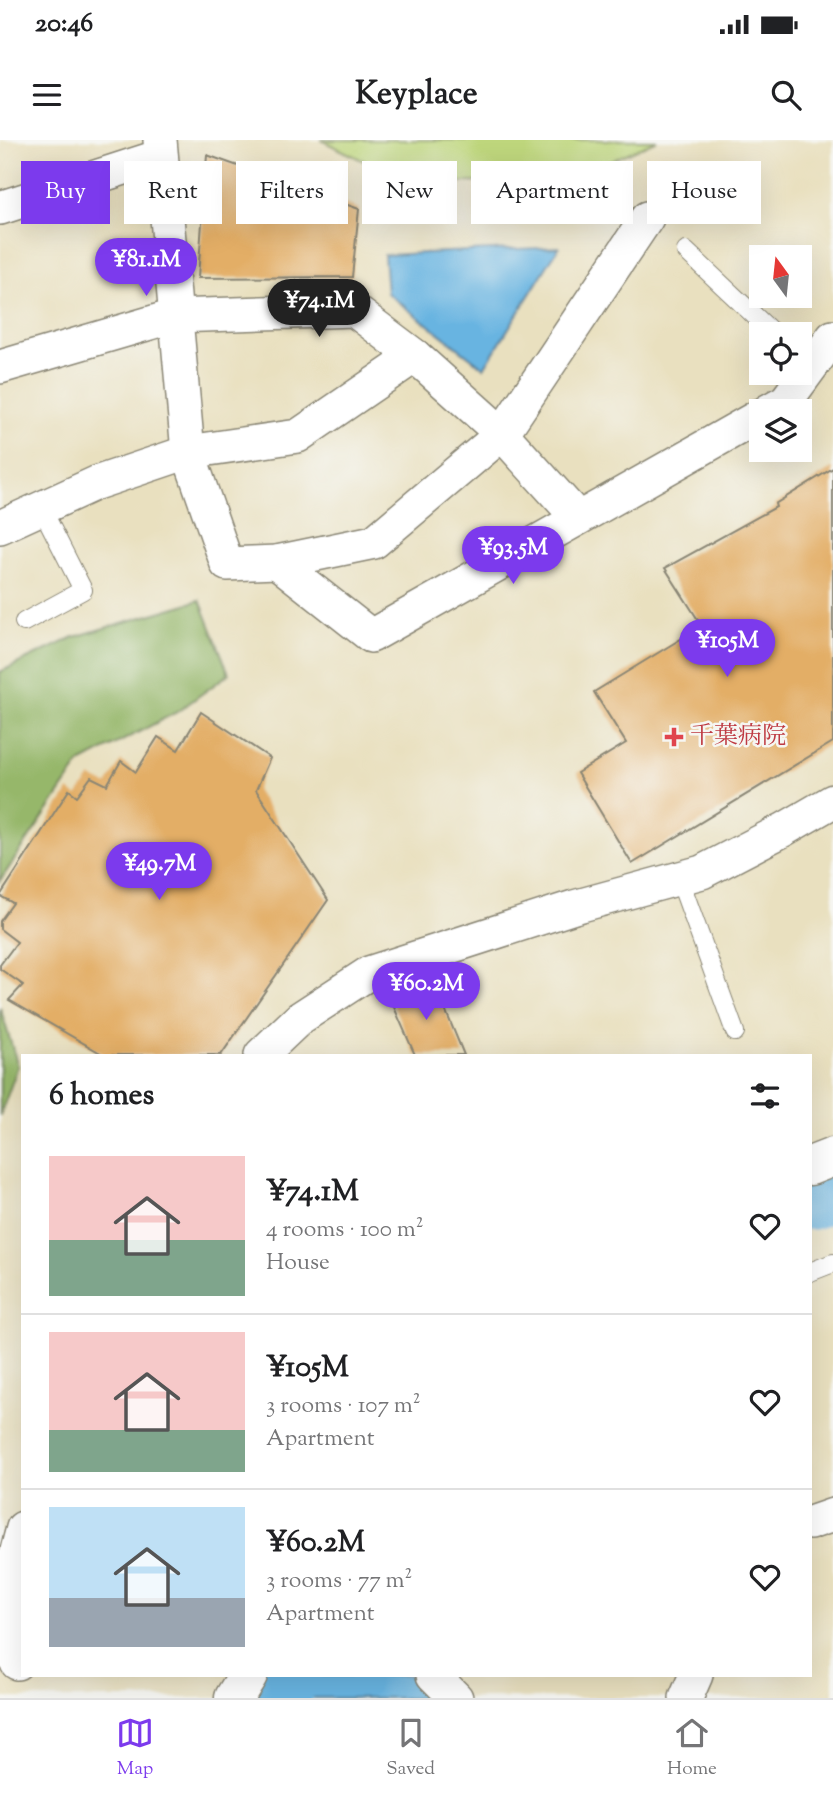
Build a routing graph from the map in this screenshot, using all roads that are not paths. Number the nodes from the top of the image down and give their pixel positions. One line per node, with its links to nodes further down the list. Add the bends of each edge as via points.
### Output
1 (161, 148): 2 (street); 5 (street)
2 (0, 208)
3 (647, 218): 12 (street)
4 (686, 251): 6 (lane)
5 (174, 316): 8 (street, via 354,310); 10 (street); 13 (street)
6 (761, 322)
7 (833, 337): 9 (street)
8 (415, 356): 12 (street); 13 (street, via 299,436)
9 (812, 356)
10 (0, 367)
11 (749, 422): 15 (street)
12 (502, 434): 15 (street); 17 (street, via 374,542)
13 (188, 452): 14 (street); 17 (street, via 227,564)
14 (41, 507): 16 (street); 18 (lane, via 83,590)
15 (578, 518): 17 (street, via 371,636)
16 (0, 527)
17 (277, 562)
18 (24, 622)
19 (833, 801): 20 (street, via 702,872)
20 (680, 878): 21 (lane); 22 (street, via 574,906 369,973 300,1018)
21 (734, 1032)
22 (262, 1054)
23 (833, 1157): 24 (street)
24 (812, 1165)
25 (833, 1263): 26 (lane)
26 (812, 1271)
27 (833, 1516): 28 (street)
28 (812, 1522)
29 (21, 1536): 30 (street, via 7,1595 7,1623)
30 (17, 1663)
31 (247, 1677): 34 (street)
32 (435, 1677): 35 (street)
33 (695, 1677): 36 (street)
34 (234, 1698)
35 (456, 1698)
36 (686, 1698)

